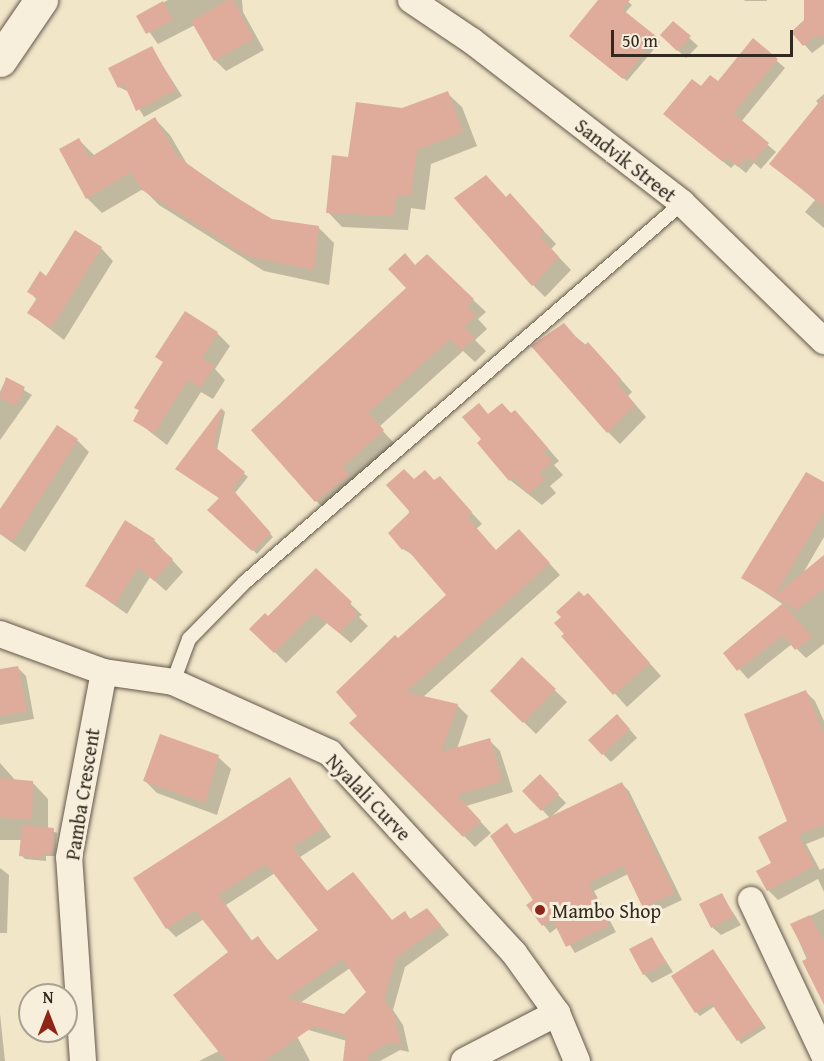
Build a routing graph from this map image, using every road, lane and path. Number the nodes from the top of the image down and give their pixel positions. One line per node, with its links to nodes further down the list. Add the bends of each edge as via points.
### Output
1 (41, 0): 3 (street)
2 (424, 4): 4 (street, Sandvik Street)
3 (0, 60)
4 (682, 203): 5 (street, Sandvik Street); 8 (lane, via 245,582 189,639)
5 (824, 341)
6 (0, 634): 7 (street, Nyalali Curve)
7 (104, 672): 8 (street, Nyalali Curve); 12 (street, Pamba Crescent, via 69,857)
8 (173, 682): 10 (street, Nyalali Curve, via 330,753 514,953)
9 (751, 900): 11 (street)
10 (557, 1013): 13 (street); 14 (street, Nyalali Curve)
11 (824, 1055)
12 (83, 1061)
13 (464, 1061)
14 (577, 1061)

